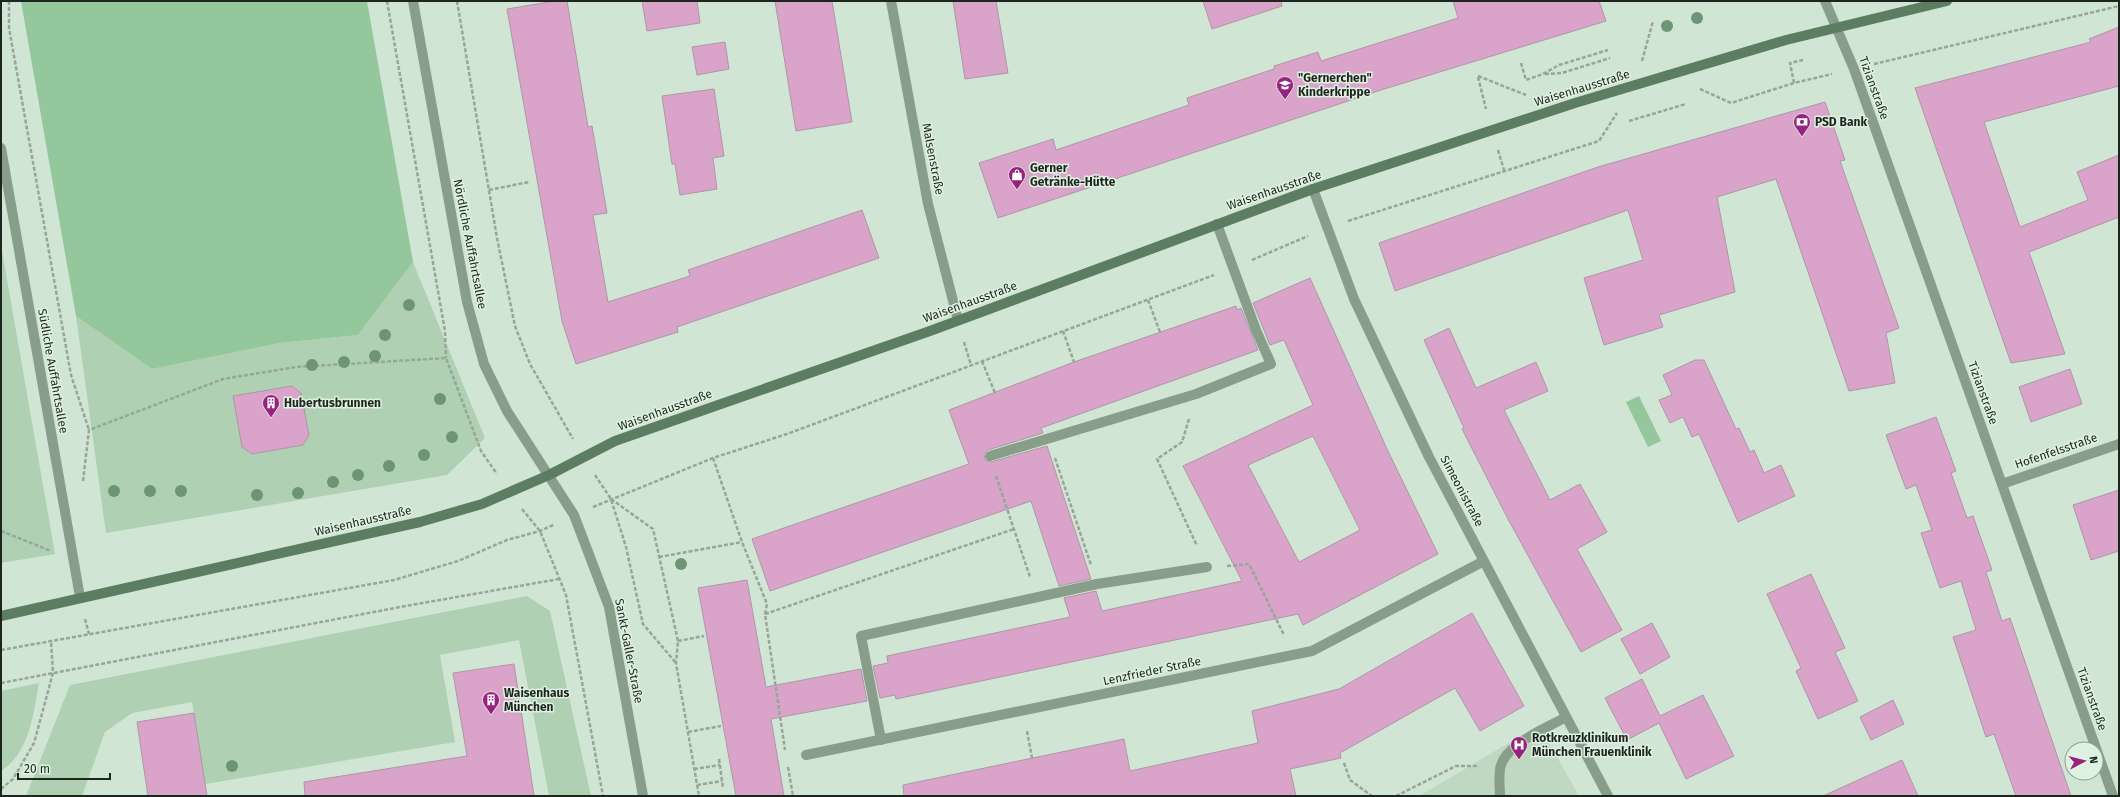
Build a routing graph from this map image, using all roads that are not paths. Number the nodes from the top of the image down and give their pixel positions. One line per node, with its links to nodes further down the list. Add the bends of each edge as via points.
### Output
1 (413, 1): 12 (street, Nördliche Auffahrtsallee, via 467,302 482,357 507,410)
2 (891, 1): 9 (street, Malsenstraße, via 928,204)
3 (1825, 1): 5 (street, Tizianstraße)
4 (1947, 1): 5 (street, Waisenhausstraße)
5 (1836, 27): 7 (street, Waisenhausstraße, via 1575,103); 13 (street, Tizianstraße, via 1854,69)
6 (1, 148): 16 (street, Südliche Auffahrtsallee)
7 (1313, 189): 8 (street, Waisenhausstraße); 14 (street, Simeonistraße, via 1354,299 1429,457)
8 (1217, 224): 9 (street, Waisenhausstraße); 11 (street, via 1271,364 1196,394)
9 (958, 320): 12 (street, Waisenhausstraße, via 615,441)
10 (2119, 444): 13 (street, Hofenfelsstraße)
11 (990, 456)
12 (549, 475): 16 (street, Waisenhausstraße, via 482,504 420,522); 21 (street, Sankt-Galler-Straße, via 574,515 609,607)
13 (2002, 484): 24 (street, Tizianstraße)
14 (1484, 561): 18 (street, Simeonistraße); 19 (street, Lenzfrieder Straße, via 1312,652)
15 (1207, 567): 19 (street, via 1097,584 861,636)
16 (80, 597): 17 (street, Waisenhausstraße)
17 (1, 616)
18 (1566, 717): 22 (street, via 1506,753 1500,766); 23 (street, Simeonistraße)
19 (881, 740): 20 (street, Lenzfrieder Straße)
20 (806, 755)
21 (643, 796)
22 (1500, 796)
23 (1608, 796)
24 (2113, 796)

